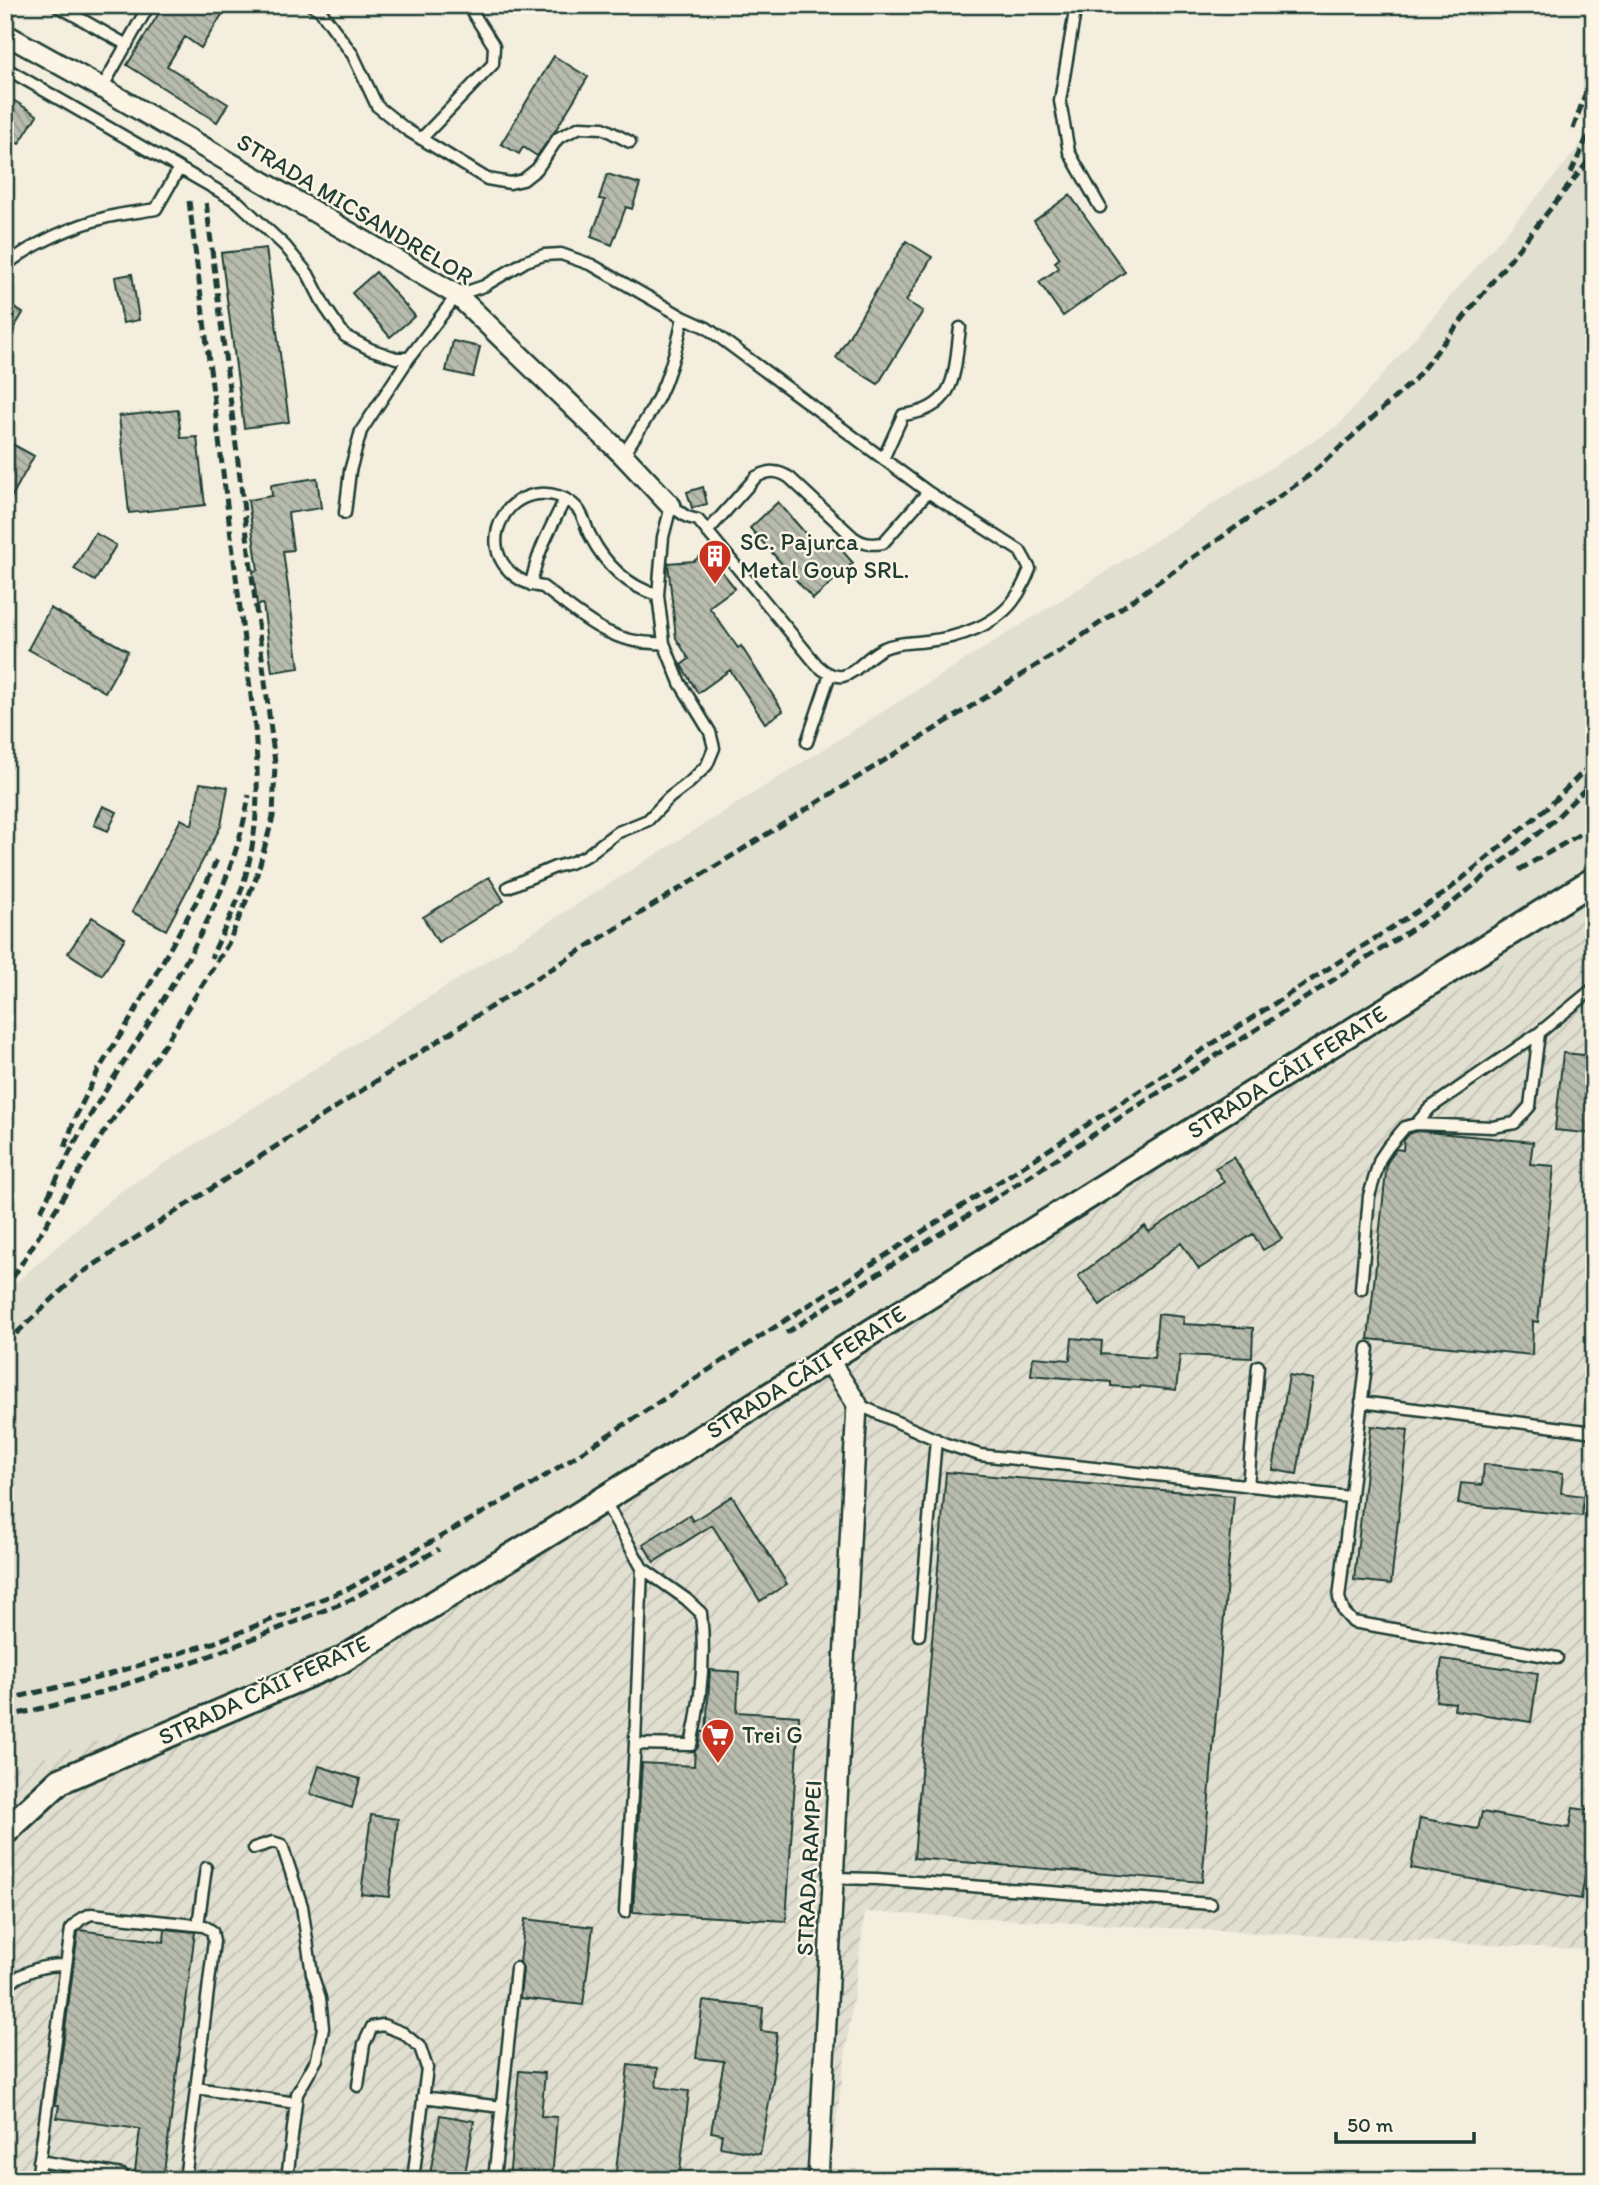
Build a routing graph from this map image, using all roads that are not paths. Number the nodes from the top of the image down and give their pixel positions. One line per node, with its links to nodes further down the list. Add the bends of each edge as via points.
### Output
1 (55, 5): 7 (lane)
2 (149, 5): 7 (lane)
3 (311, 5): 10 (lane, via 320,10 353,55 377,106)
4 (465, 5): 10 (lane, via 494,46 493,64)
5 (1076, 5): 13 (lane, via 1060,101 1069,152)
6 (5, 34): 9 (street, STRADA MICSANDRELOR)
7 (127, 45): 9 (lane)
8 (5, 68): 12 (lane)
9 (102, 88): 15 (street, STRADA MICSANDRELOR)
10 (421, 139): 11 (lane, via 487,179 510,183 537,169 558,138 580,127 603,128)
11 (630, 142)
12 (179, 169): 14 (lane, via 156,208 107,217 55,236); 18 (lane, via 238,202 285,246 308,274 345,336 396,358)
13 (1100, 207)
14 (5, 266)
15 (457, 295): 16 (lane, via 484,286 526,261 561,254 592,265); 18 (lane); 19 (street, STRADA MICSANDRELOR)
16 (683, 317): 19 (lane, via 664,384); 20 (lane, via 707,327)
17 (960, 328): 20 (lane, via 950,389 929,409 903,415)
18 (409, 358): 24 (lane, via 361,431)
19 (623, 455): 23 (street, STRADA MICSANDRELOR)
20 (884, 457): 21 (lane)
21 (928, 492): 25 (lane, via 883,543 871,545 853,537 782,472 765,472); 29 (lane, via 1020,551 1030,569 1024,582 1014,600 977,628 883,649 853,673)
22 (565, 499): 26 (lane, via 535,562); 26 (lane, via 532,494 512,505 500,523 497,545 504,566); 27 (lane, via 582,514 589,535 614,568 630,584)
23 (671, 506): 25 (lane, via 698,520); 27 (lane)
24 (345, 513)
25 (707, 532): 29 (lane)
26 (531, 585): 28 (lane, via 543,587 605,632 626,641)
27 (658, 595): 28 (lane)
28 (664, 643): 32 (lane, via 680,683 710,732 714,748 707,765 648,820 616,833 586,856)
29 (830, 674): 30 (lane)
30 (807, 742)
31 (1594, 880): 38 (street, STRADA CĂII FERATE)
32 (508, 887)
33 (1594, 988): 34 (lane)
34 (1539, 1033): 35 (lane, via 1430,1108); 35 (lane, via 1530,1106 1514,1123 1493,1127)
35 (1416, 1124): 36 (lane, via 1405,1127 1388,1147 1373,1177)
36 (1361, 1289)
37 (1368, 1348): 40 (lane)
38 (827, 1358): 41 (street); 46 (street, STRADA CĂII FERATE)
39 (1258, 1366): 44 (lane)
40 (1361, 1402): 42 (lane); 45 (lane)
41 (857, 1404): 43 (lane); 54 (street, STRADA RAMPEI)
42 (1594, 1432)
43 (936, 1439): 44 (lane, via 980,1455); 48 (lane)
44 (1248, 1486): 45 (lane)
45 (1349, 1497): 49 (lane, via 1339,1598 1353,1622)
46 (604, 1499): 47 (lane); 51 (street, STRADA CĂII FERATE, via 340,1661 60,1781)
47 (642, 1568): 50 (lane); 50 (lane, via 701,1612 704,1642 702,1692 691,1745)
48 (919, 1635)
49 (1557, 1658)
50 (635, 1744): 56 (lane)
51 (5, 1832)
52 (254, 1847): 64 (lane, via 273,1842 282,1845 302,1906 320,1998 323,2028 317,2059)
53 (206, 1868): 57 (lane)
54 (833, 1878): 55 (lane); 73 (street, STRADA RAMPEI)
55 (1211, 1904)
56 (625, 1912)
57 (198, 1925): 58 (lane, via 91,1914 71,1930); 62 (lane, via 212,1931 214,1941)
58 (66, 1965): 60 (lane, via 45,1965); 66 (lane)
59 (516, 1968): 65 (lane)
60 (5, 1985)
61 (358, 2086): 63 (lane, via 364,2044 372,2027 383,2025 420,2047 427,2068)
62 (196, 2088): 64 (lane); 69 (lane)
63 (423, 2097): 65 (lane); 71 (lane)
64 (296, 2103): 70 (lane)
65 (501, 2107): 72 (lane)
66 (39, 2161): 67 (lane); 68 (lane, via 122,2175)
67 (37, 2180)
68 (127, 2180)
69 (185, 2180)
70 (287, 2180)
71 (413, 2180)
72 (494, 2180)
73 (818, 2180)

